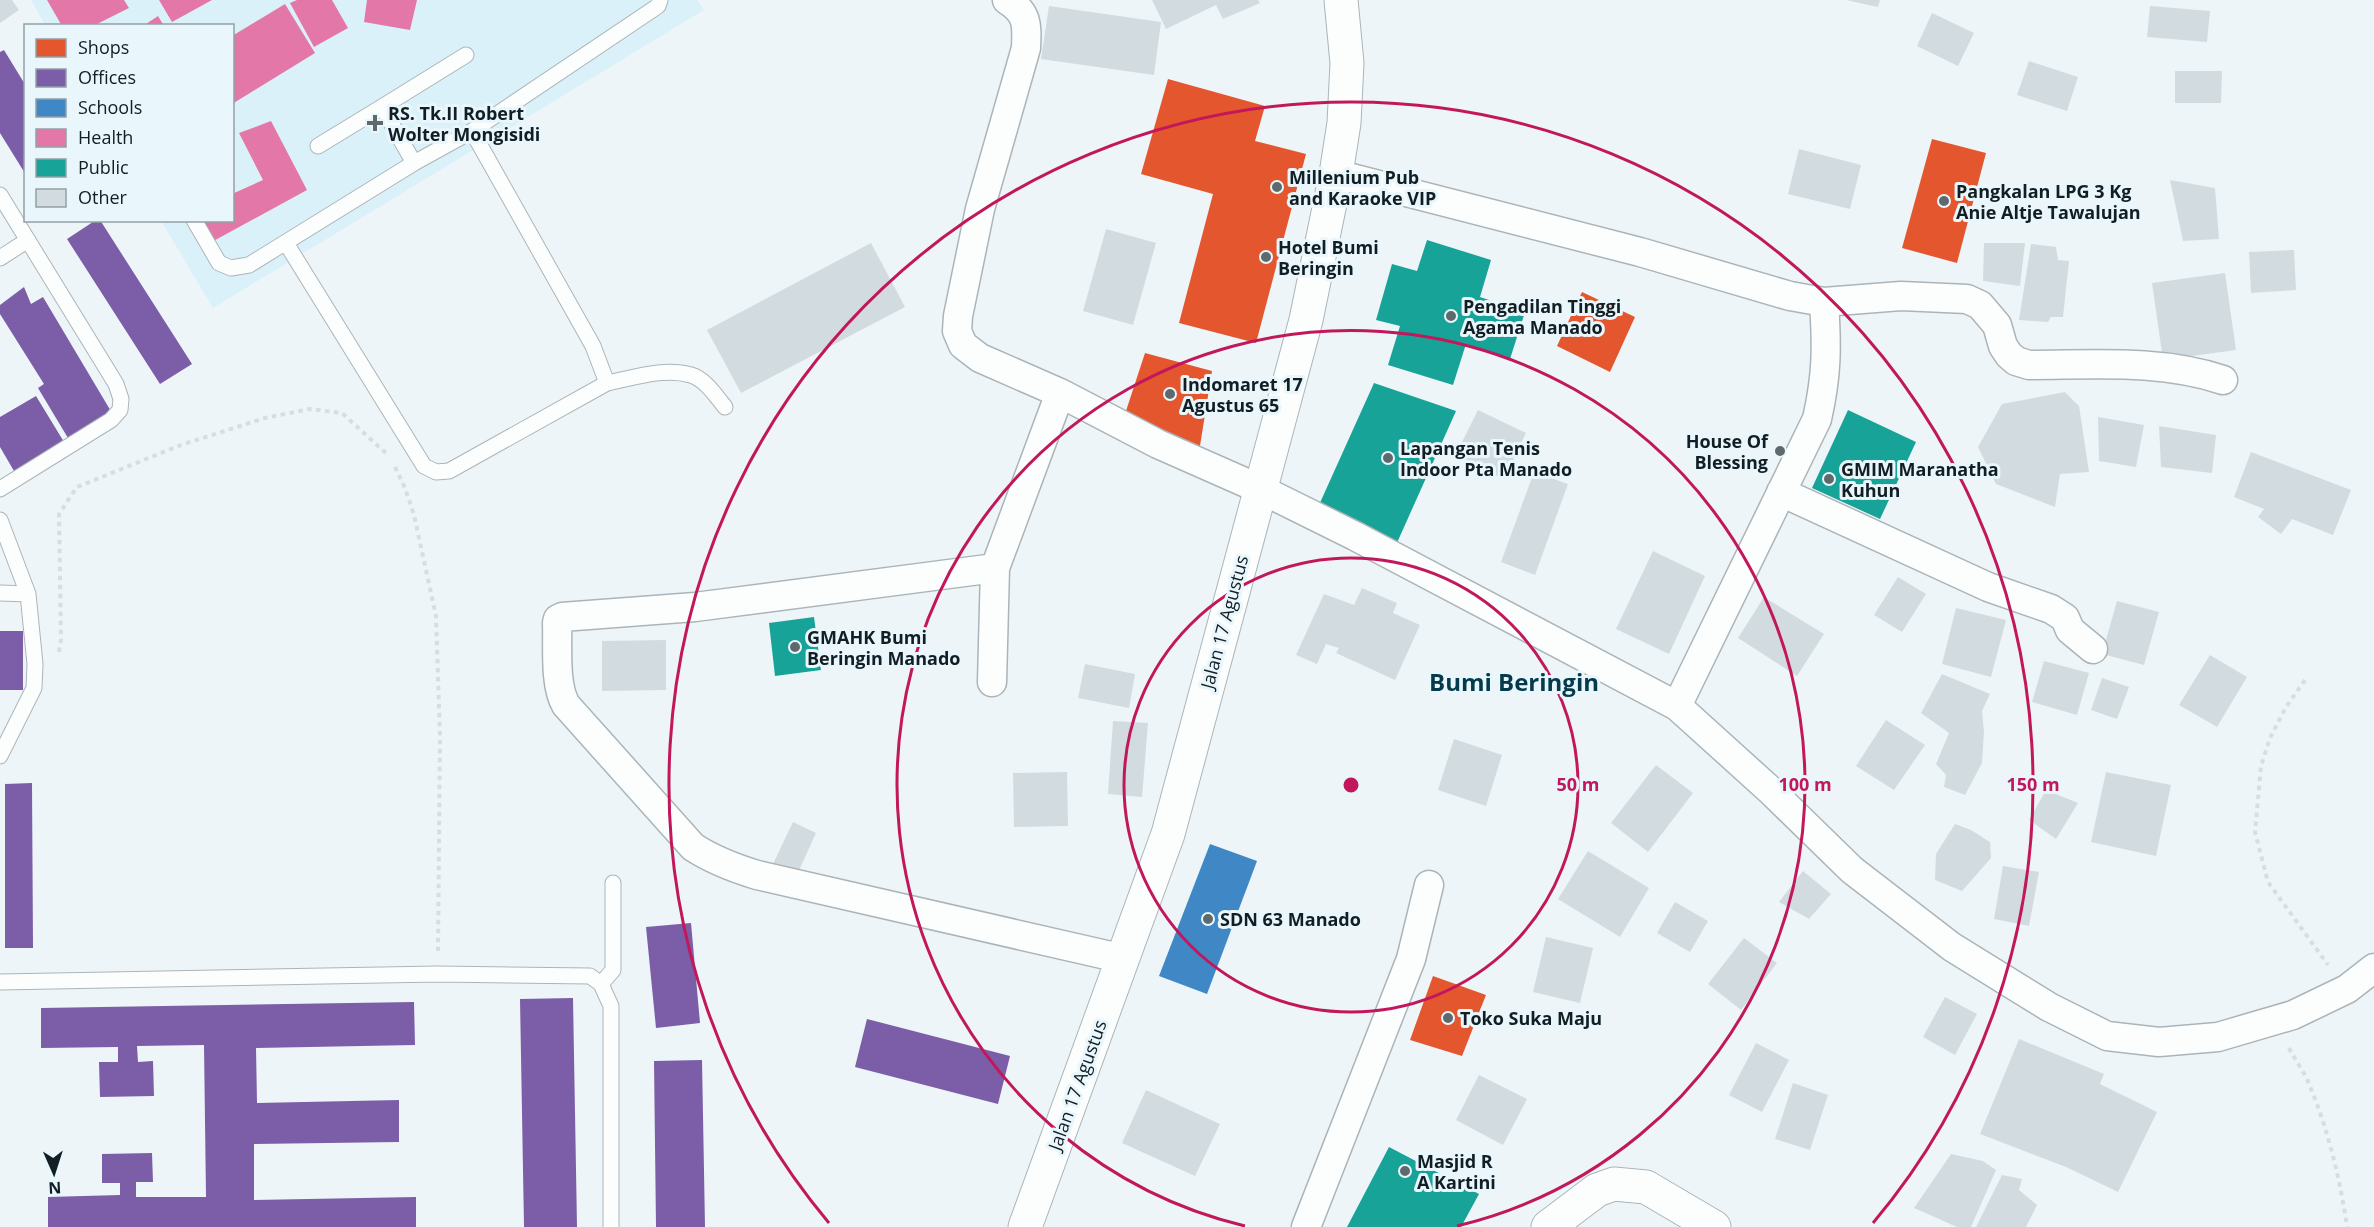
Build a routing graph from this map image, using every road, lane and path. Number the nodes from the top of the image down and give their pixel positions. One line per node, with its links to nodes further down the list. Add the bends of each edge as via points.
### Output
1 (660, 0): 6 (lane, via 658,6)
2 (1007, 0): 18 (street, via 1024,17 1026,48 980,209 957,331 963,345 980,358)
3 (1341, 0): 9 (street, Jalan 17 Agustus, via 1347,63)
4 (466, 55): 5 (lane)
5 (382, 107): 7 (lane); 8 (lane)
6 (472, 131): 8 (lane); 17 (lane, via 593,346)
7 (318, 146)
8 (414, 163): 13 (lane)
9 (1336, 174): 15 (street); 21 (street, Jalan 17 Agustus, via 1306,320)
10 (0, 195): 12 (lane)
11 (195, 222): 13 (lane, via 219,263 231,268 249,265)
12 (28, 240): 14 (lane); 20 (lane, via 116,384 120,410 111,420)
13 (286, 243): 17 (lane, via 424,466 436,472 449,471)
14 (0, 258)
15 (1824, 302): 16 (street, via 1900,296 1967,299 1980,305 1997,325 2003,346 2016,361 2029,365 2172,368); 22 (street, via 1827,351 1817,419)
16 (2223, 380)
17 (607, 383): 19 (lane, via 657,372 692,375)
18 (1060, 393): 21 (street, via 1158,444); 24 (street)
19 (725, 407)
20 (0, 489)
21 (1260, 489): 31 (street); 35 (street, Jalan 17 Agustus, via 1168,834)
22 (1781, 492): 27 (street, via 1988,587 2051,609 2065,618 2070,630); 31 (street)
23 (0, 520): 26 (lane)
24 (995, 568): 29 (street); 35 (street, via 695,607 562,617 557,623 562,698 693,847 705,855 758,875)
25 (0, 593): 26 (lane)
26 (28, 594): 30 (lane, via 35,654)
27 (2093, 649)
28 (2305, 680): 40 (path, via 2270,738 2262,766 2255,832 2268,882)
29 (992, 682)
30 (34, 688): 32 (lane); 37 (path, via 55,675 61,639 59,514 77,488 181,445 265,418 310,409 342,413 388,455 405,488 436,616 440,736)
31 (1677, 706): 41 (street, via 1852,870 1952,947 2049,1007 2108,1036 2159,1042 2218,1037)
32 (0, 756)
33 (613, 883): 39 (lane, via 613,970)
34 (1429, 885): 44 (street, via 1411,958)
35 (1124, 959): 43 (street, Jalan 17 Agustus)
36 (2374, 968): 40 (street)
37 (438, 974): 38 (lane); 39 (lane, via 590,976)
38 (0, 982)
39 (601, 984): 42 (lane, via 611,1006)
40 (2347, 989): 41 (street)
41 (2273, 1021): 47 (path, via 2308,1082 2324,1127)
42 (611, 1227)
43 (1025, 1227)
44 (1306, 1227)
45 (1548, 1227): 46 (street, via 1598,1190 1614,1184 1646,1187)
46 (1714, 1227)
47 (2347, 1227)

